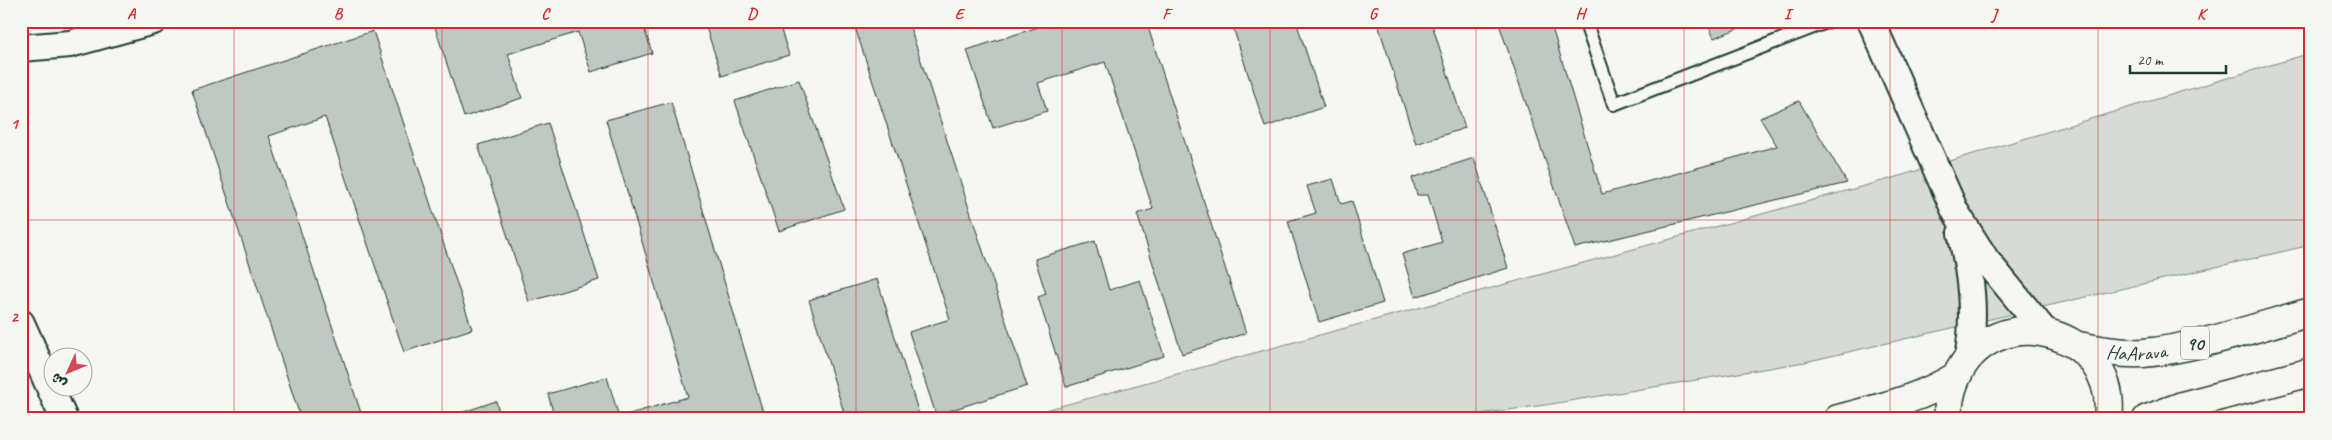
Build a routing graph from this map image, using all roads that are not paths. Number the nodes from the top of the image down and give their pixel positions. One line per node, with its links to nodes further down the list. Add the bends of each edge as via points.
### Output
1 (153, 21): 5 (street)
2 (1586, 21): 3 (lane, via 1614,104)
3 (1829, 21)
4 (1871, 21): 8 (street)
5 (70, 44): 6 (street); 7 (street)
6 (21, 48)
7 (21, 66)
8 (1955, 210): 11 (street, via 1986,260); 13 (street, via 1968,262 1972,297 1972,337)
9 (2311, 312): 12 (highway, HaArava / 90, via 2143,353)
10 (21, 323): 15 (street)
11 (2045, 332): 12 (highway); 13 (highway, via 2029,329 2003,333 1980,346)
12 (2078, 346): 18 (highway, via 2096,366 2106,390)
13 (1963, 367): 16 (highway, via 1934,390 1910,400); 17 (highway, via 1951,388)
14 (2311, 372): 19 (highway, via 2182,406)
15 (64, 419)
16 (1838, 419)
17 (1950, 419)
18 (2108, 419)
19 (2147, 419)

